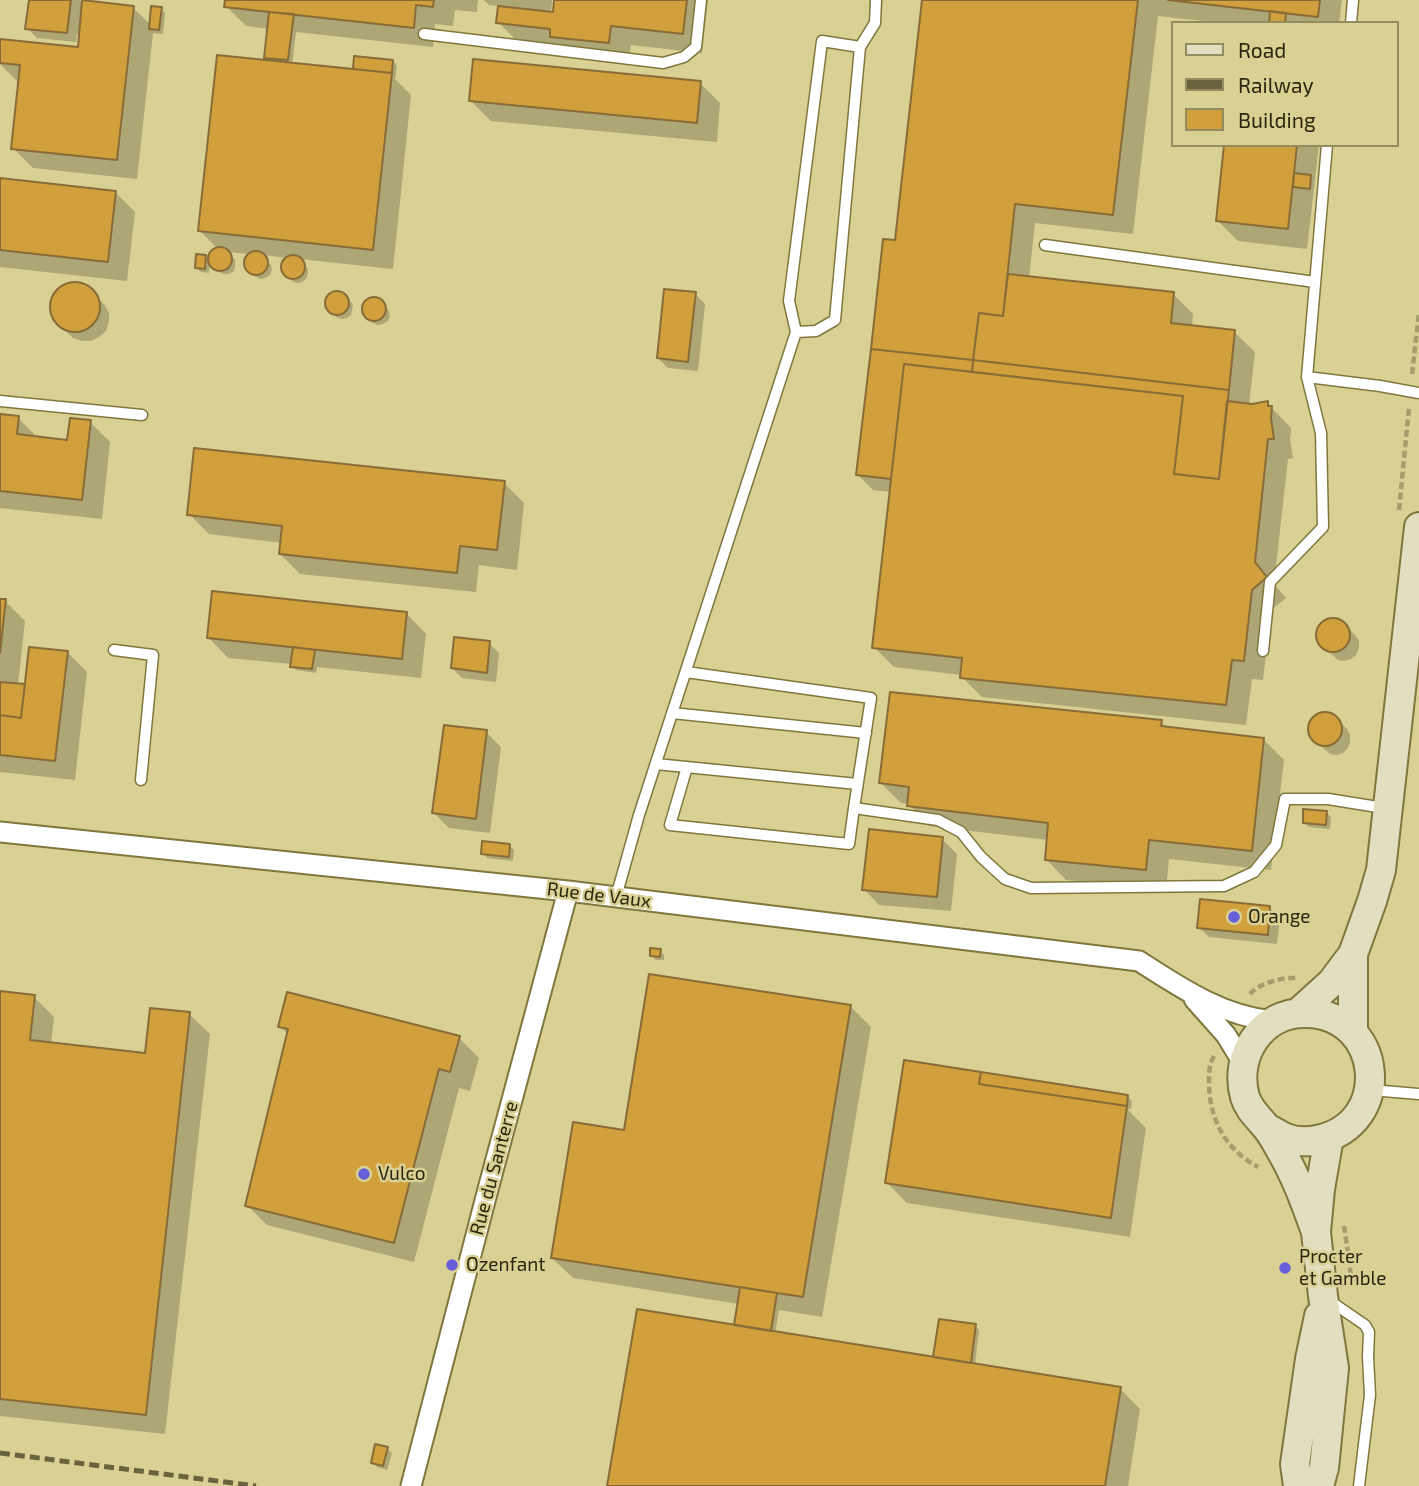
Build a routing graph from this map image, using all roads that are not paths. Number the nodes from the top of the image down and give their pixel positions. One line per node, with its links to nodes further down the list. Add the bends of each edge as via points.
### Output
1 (701, 0): 5 (lane, via 696,47 684,57 663,63)
2 (876, 0): 6 (lane, via 875,23)
3 (1353, 0): 4 (lane)
4 (1351, 21)
5 (424, 34)
6 (860, 47): 10 (lane, via 835,320 816,331); 10 (lane, via 822,41 789,301)
7 (1328, 147): 9 (lane)
8 (1045, 245): 9 (lane)
9 (1315, 282): 11 (lane)
10 (796, 332): 18 (lane)
11 (1307, 377): 12 (lane); 17 (lane, via 1321,433 1323,527 1270,582)
12 (1419, 393)
13 (0, 401): 14 (lane)
14 (142, 415)
15 (1419, 527): 26 (main road)
16 (114, 650): 23 (lane, via 153,655)
17 (1263, 651)
18 (686, 672): 19 (lane); 20 (lane, via 871,698)
19 (673, 713): 20 (lane); 21 (lane)
20 (866, 733): 24 (lane)
21 (656, 764): 22 (lane); 29 (lane)
22 (687, 767): 24 (lane); 25 (lane, via 670,825 849,844)
23 (141, 780)
24 (858, 784): 25 (lane)
25 (854, 808): 26 (lane, via 939,820 961,832 1005,880 1031,888 1224,886 1254,873 1276,845 1285,799 1328,799)
26 (1388, 808): 30 (main road, via 1381,870)
27 (0, 832): 28 (street, Rue de Vaux)
28 (568, 891): 29 (street, Rue de Vaux); 41 (street, Rue du Santerre)
29 (616, 897): 31 (street, Rue de Vaux, via 1139,961)
30 (1353, 954): 32 (main road, via 1332,982); 33 (main road)
31 (1188, 993): 32 (street, Rue de Vaux, via 1253,1019); 34 (street, Rue de Vaux, via 1226,1035)
32 (1286, 1017): 33 (main road, via 1318,1013); 34 (main road, via 1259,1032)
33 (1353, 1031): 35 (main road, via 1371,1069)
34 (1243, 1063): 37 (main road, via 1246,1099)
35 (1370, 1090): 36 (lane); 38 (main road, via 1356,1119)
36 (1419, 1094)
37 (1267, 1128): 38 (main road, via 1308,1142); 39 (main road, via 1291,1169)
38 (1329, 1137): 39 (main road)
39 (1317, 1232): 40 (main road)
40 (1323, 1296): 42 (main road, via 1295,1464); 43 (main road, via 1334,1368); 44 (lane, via 1369,1332 1370,1395)
41 (411, 1486)
42 (1298, 1486)
43 (1319, 1486)
44 (1359, 1486)

